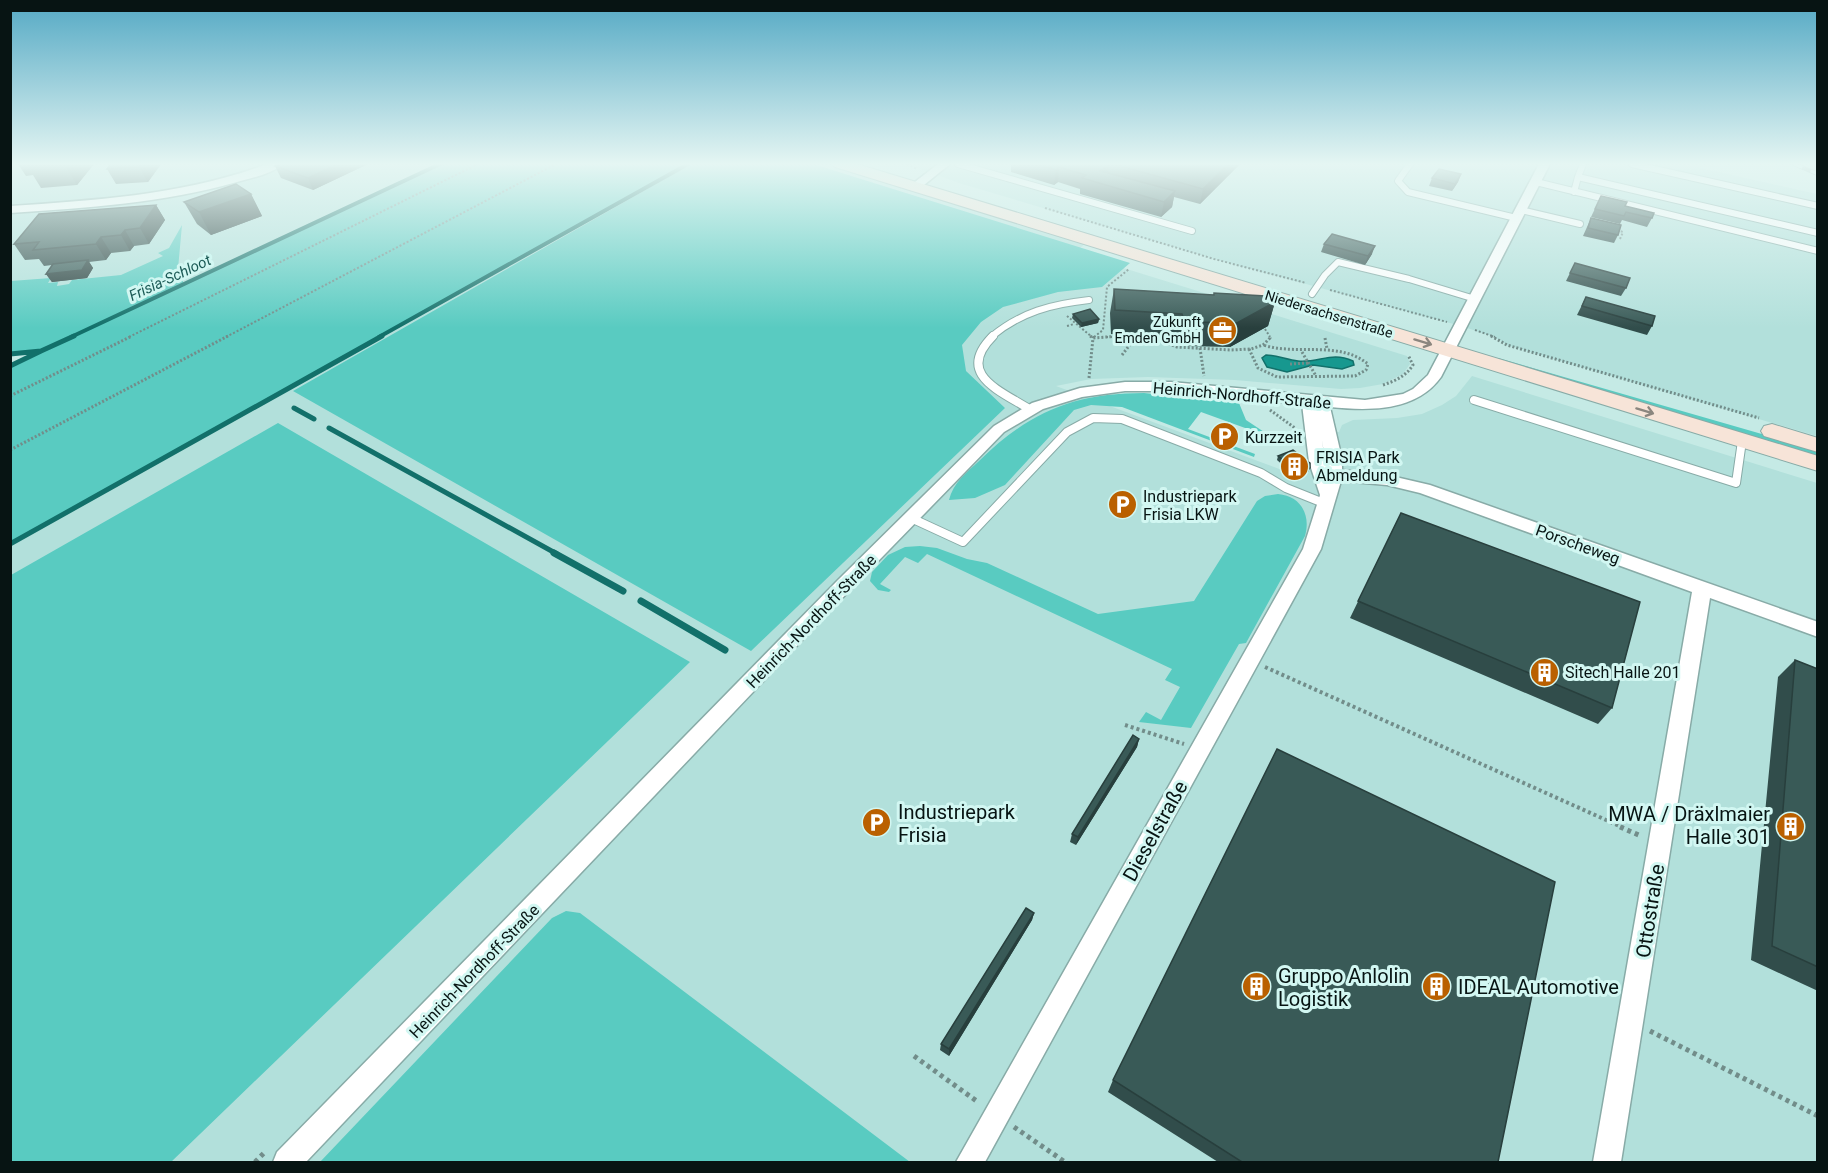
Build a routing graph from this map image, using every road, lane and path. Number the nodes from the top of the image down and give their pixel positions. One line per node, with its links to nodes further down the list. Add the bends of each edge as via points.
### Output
1 (368, 219): 46 (path)
2 (451, 219): 55 (path)
3 (1043, 219): 30 (main road, Niedersachsenstraße, one-way to 30)
4 (1051, 219): 18 (main road, Niedersachsenstraße)
5 (1080, 219): 18 (path)
6 (1149, 219): 13 (lane)
7 (1517, 219): 21 (street, Heinrich-Nordhoff-Straße)
8 (1545, 219): 11 (lane)
9 (1686, 219): 16 (lane)
10 (1757, 219): 14 (lane)
11 (1580, 225)
12 (1612, 230): 15 (path, via 1623,232)
13 (1192, 231)
14 (1818, 233)
15 (1620, 239)
16 (1818, 250)
17 (1137, 262): 19 (path, via 1107,286)
18 (1315, 290): 21 (lane, via 1338,262); 30 (main road, Niedersachsenstraße); 30 (path)
19 (1107, 298): 20 (path); 28 (path, via 1103,330)
20 (1115, 299)
21 (1475, 299): 30 (street, Heinrich-Nordhoff-Straße)
22 (1089, 300): 23 (lane)
23 (1056, 304): 24 (path); 50 (lane, via 999,330 981,350 976,366 984,380)
24 (1074, 324): 25 (path); 28 (path)
25 (1067, 326)
26 (1265, 329): 31 (path, via 1270,338)
27 (1135, 337): 28 (path); 32 (path); 37 (path)
28 (1093, 338): 43 (path)
29 (1326, 338): 35 (path)
30 (1455, 338): 49 (street, Heinrich-Nordhoff-Straße, via 1431,381 1410,396 1380,404); 51 (path, via 1495,337 1507,345); 52 (main road, Niedersachsenstraße, one-way to 52); 53 (main road, Niedersachsenstraße)
31 (1263, 345): 34 (path); 36 (path)
32 (1200, 348): 34 (path); 42 (path, via 1205,380)
33 (1404, 348): 45 (path, via 1413,362 1409,372)
34 (1250, 349): 40 (path, via 1262,372 1287,378)
35 (1327, 349): 36 (path); 40 (path, via 1363,358 1368,369 1354,376)
36 (1302, 352): 38 (path)
37 (1122, 355)
38 (1309, 363): 39 (path); 40 (path)
39 (1290, 364)
40 (1316, 376)
41 (1099, 380): 43 (path)
42 (1195, 380)
43 (1089, 381): 44 (path)
44 (1080, 383)
45 (1376, 387)
46 (10, 396)
47 (1268, 397): 49 (street, Heinrich-Nordhoff-Straße); 50 (street, Heinrich-Nordhoff-Straße, via 1169,387 1124,387 1067,394); 54 (path, via 1272,414)
48 (1474, 400): 52 (lane, via 1736,483)
49 (1315, 402): 54 (street); 57 (street, Dieselstraße, via 1334,459)
50 (1029, 409): 58 (street, Heinrich-Nordhoff-Straße, via 990,437)
51 (1764, 420)
52 (1742, 441): 56 (main road, Niedersachsenstraße)
53 (1818, 445)
54 (1315, 446): 57 (street)
55 (10, 450)
56 (1818, 464)
57 (1329, 491): 58 (lane, via 1297,492 1206,451 1122,419 1102,417 1086,420 1067,432 963,542); 59 (street, Porscheweg, via 1387,480 1424,489); 61 (street, Dieselstraße, via 1312,549)
58 (911, 518): 71 (street, Heinrich-Nordhoff-Straße)
59 (1702, 589): 60 (street, Porscheweg); 64 (street, Ottostraße)
60 (1818, 630)
61 (1251, 660): 63 (street, Dieselstraße); 64 (path)
62 (1125, 725): 63 (path)
63 (1199, 751): 67 (street, Dieselstraße)
64 (1661, 845): 65 (street, Ottostraße)
65 (1632, 1021): 68 (path); 74 (street, Ottostraße)
66 (914, 1056): 67 (path)
67 (997, 1115): 72 (street, Dieselstraße); 73 (path)
68 (1818, 1116)
69 (271, 1146): 70 (path)
70 (255, 1162)
71 (287, 1162)
72 (970, 1162)
73 (1065, 1162)
74 (1607, 1162)

